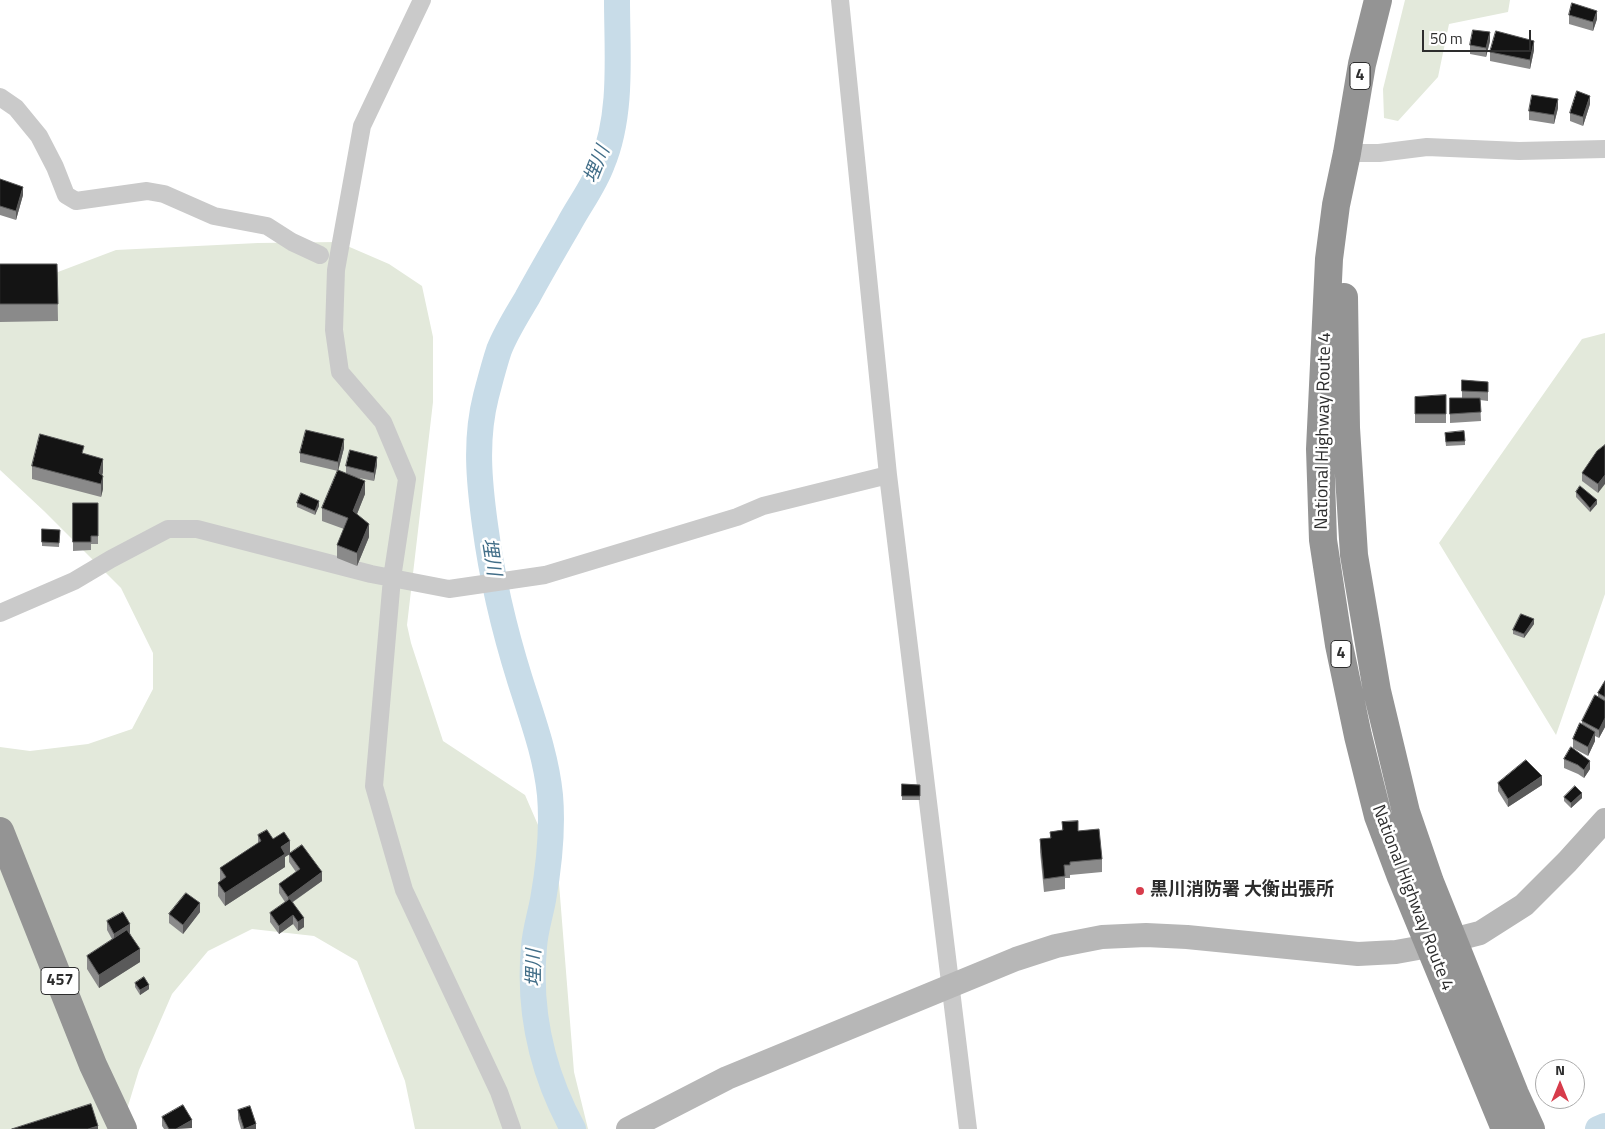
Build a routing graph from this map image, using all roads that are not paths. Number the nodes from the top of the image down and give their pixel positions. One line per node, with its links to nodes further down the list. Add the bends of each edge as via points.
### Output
1 (422, 0): 9 (street, via 362,126 336,270 334,330 340,372 383,422 408,479)
2 (840, 0): 8 (street)
3 (1378, 0): 6 (highway, National Highway Route 4 / 4, via 1362,64)
4 (0, 97): 7 (street, via 16,108 39,136 66,196 76,201 147,191 164,194 214,216 267,226)
5 (1605, 149): 6 (street, via 1519,151 1427,147)
6 (1347, 154): 13 (highway, National Highway Route 4 / 4, via 1346,428 1354,556 1377,691 1406,812 1430,882)
7 (320, 255)
8 (888, 475): 9 (street, via 763,506 737,517 545,575 449,588); 14 (street)
9 (392, 578): 10 (street, via 198,529 168,529 74,581); 17 (street, via 374,786 404,890 499,1092)
10 (0, 613)
11 (1605, 820): 13 (street, via 1524,905 1480,933)
12 (0, 831): 16 (highway, 457, via 93,1065)
13 (1441, 943): 14 (street, via 1396,952 1358,954 1187,937 1102,938 1056,946); 15 (highway, National Highway Route 4 / 4, via 1515,1094)
14 (950, 986): 18 (street, via 727,1078); 19 (street)
15 (1521, 1127)
16 (123, 1129)
17 (512, 1129)
18 (628, 1129)
19 (968, 1129)

